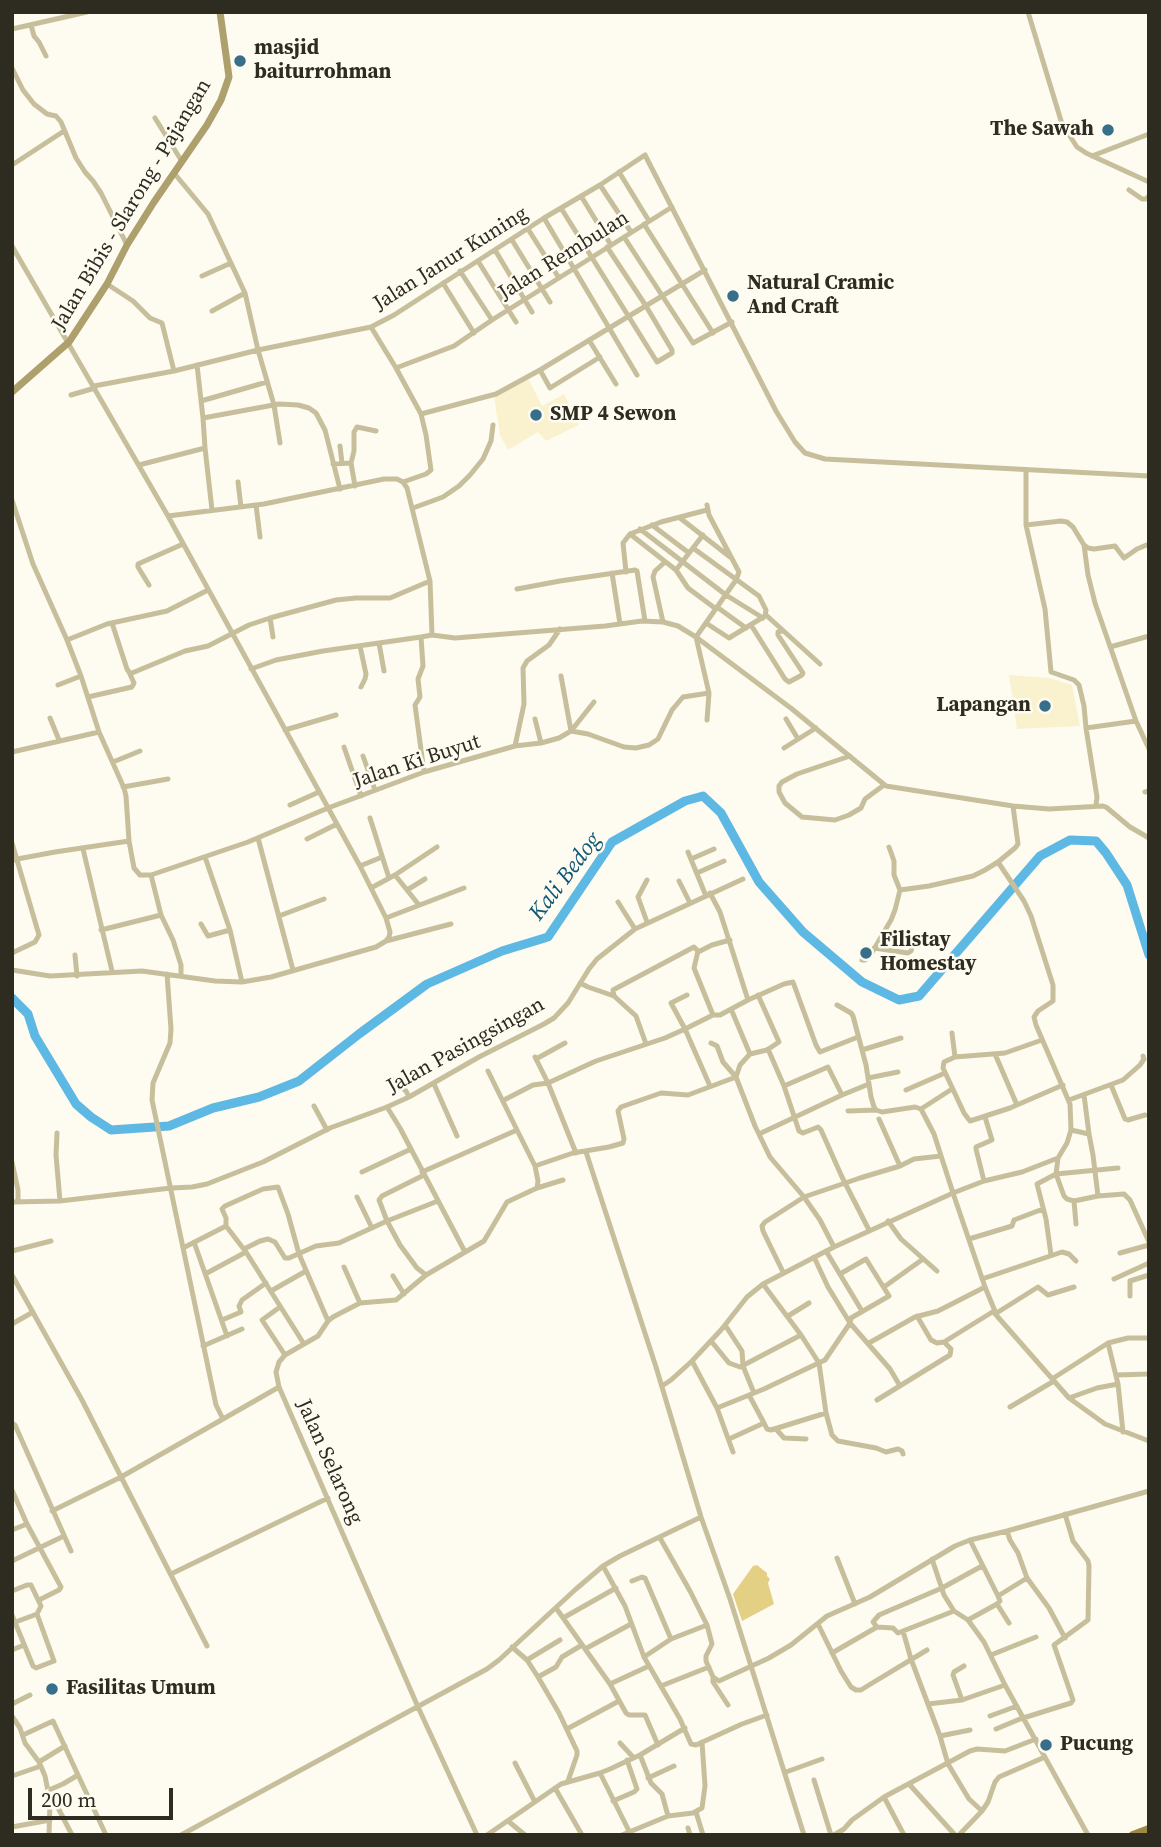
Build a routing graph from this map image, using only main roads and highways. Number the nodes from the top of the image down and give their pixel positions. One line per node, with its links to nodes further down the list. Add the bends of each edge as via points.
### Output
1 (220, 12): 2 (main road, Jalan Bibis - Slarong - Pajangan, via 229,77 226,90 69,342)
2 (12, 392)
3 (1149, 1829): 4 (main road)
4 (1133, 1835)

